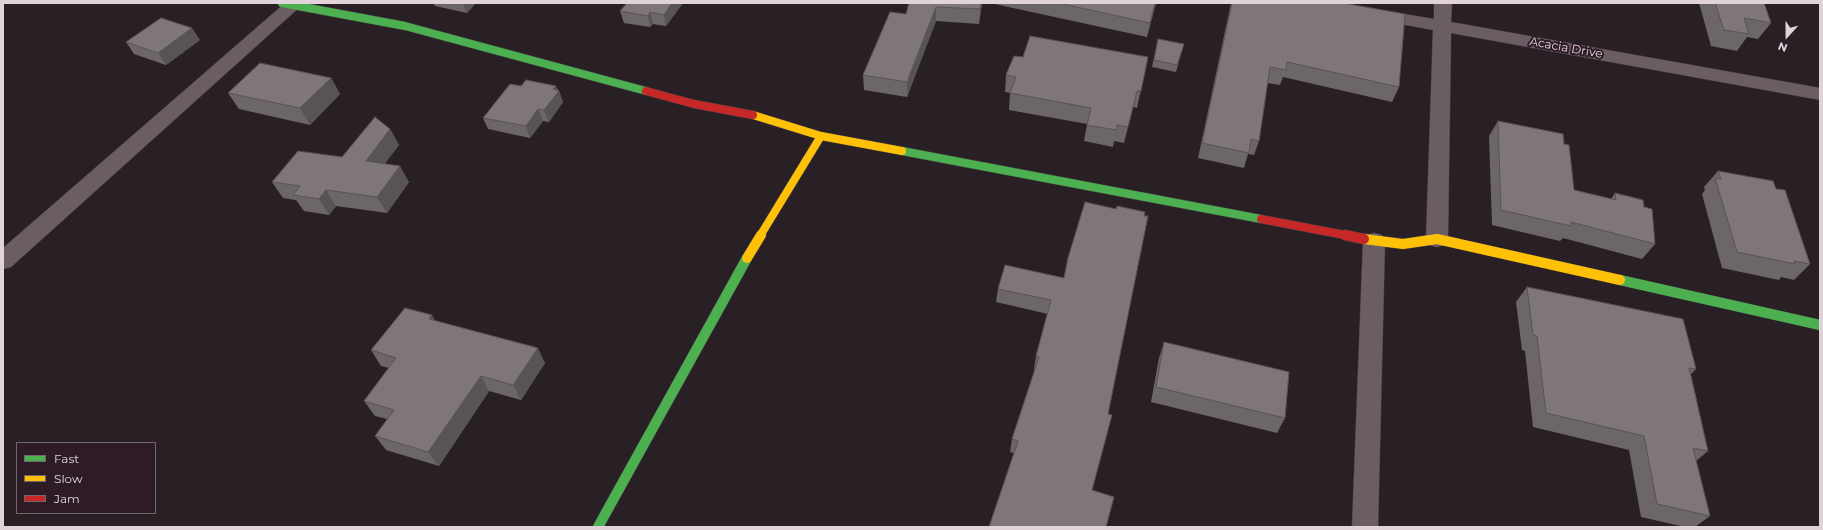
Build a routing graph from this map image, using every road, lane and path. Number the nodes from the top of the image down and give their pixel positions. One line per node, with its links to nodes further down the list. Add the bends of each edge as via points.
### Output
1 (1442, 3): 4 (street)
2 (288, 4): 6 (street, via 404,26 694,104 767,118); 9 (street)
3 (1358, 11): 4 (street, Acacia Drive)
4 (1442, 26): 5 (street, Acacia Drive); 7 (street)
5 (1820, 94)
6 (821, 136): 8 (street); 11 (street, via 755,244)
7 (1437, 239): 8 (street, via 1403,244); 10 (street)
8 (1374, 241): 12 (street)
9 (3, 261)
10 (1820, 325)
11 (598, 527)
12 (1365, 527)

